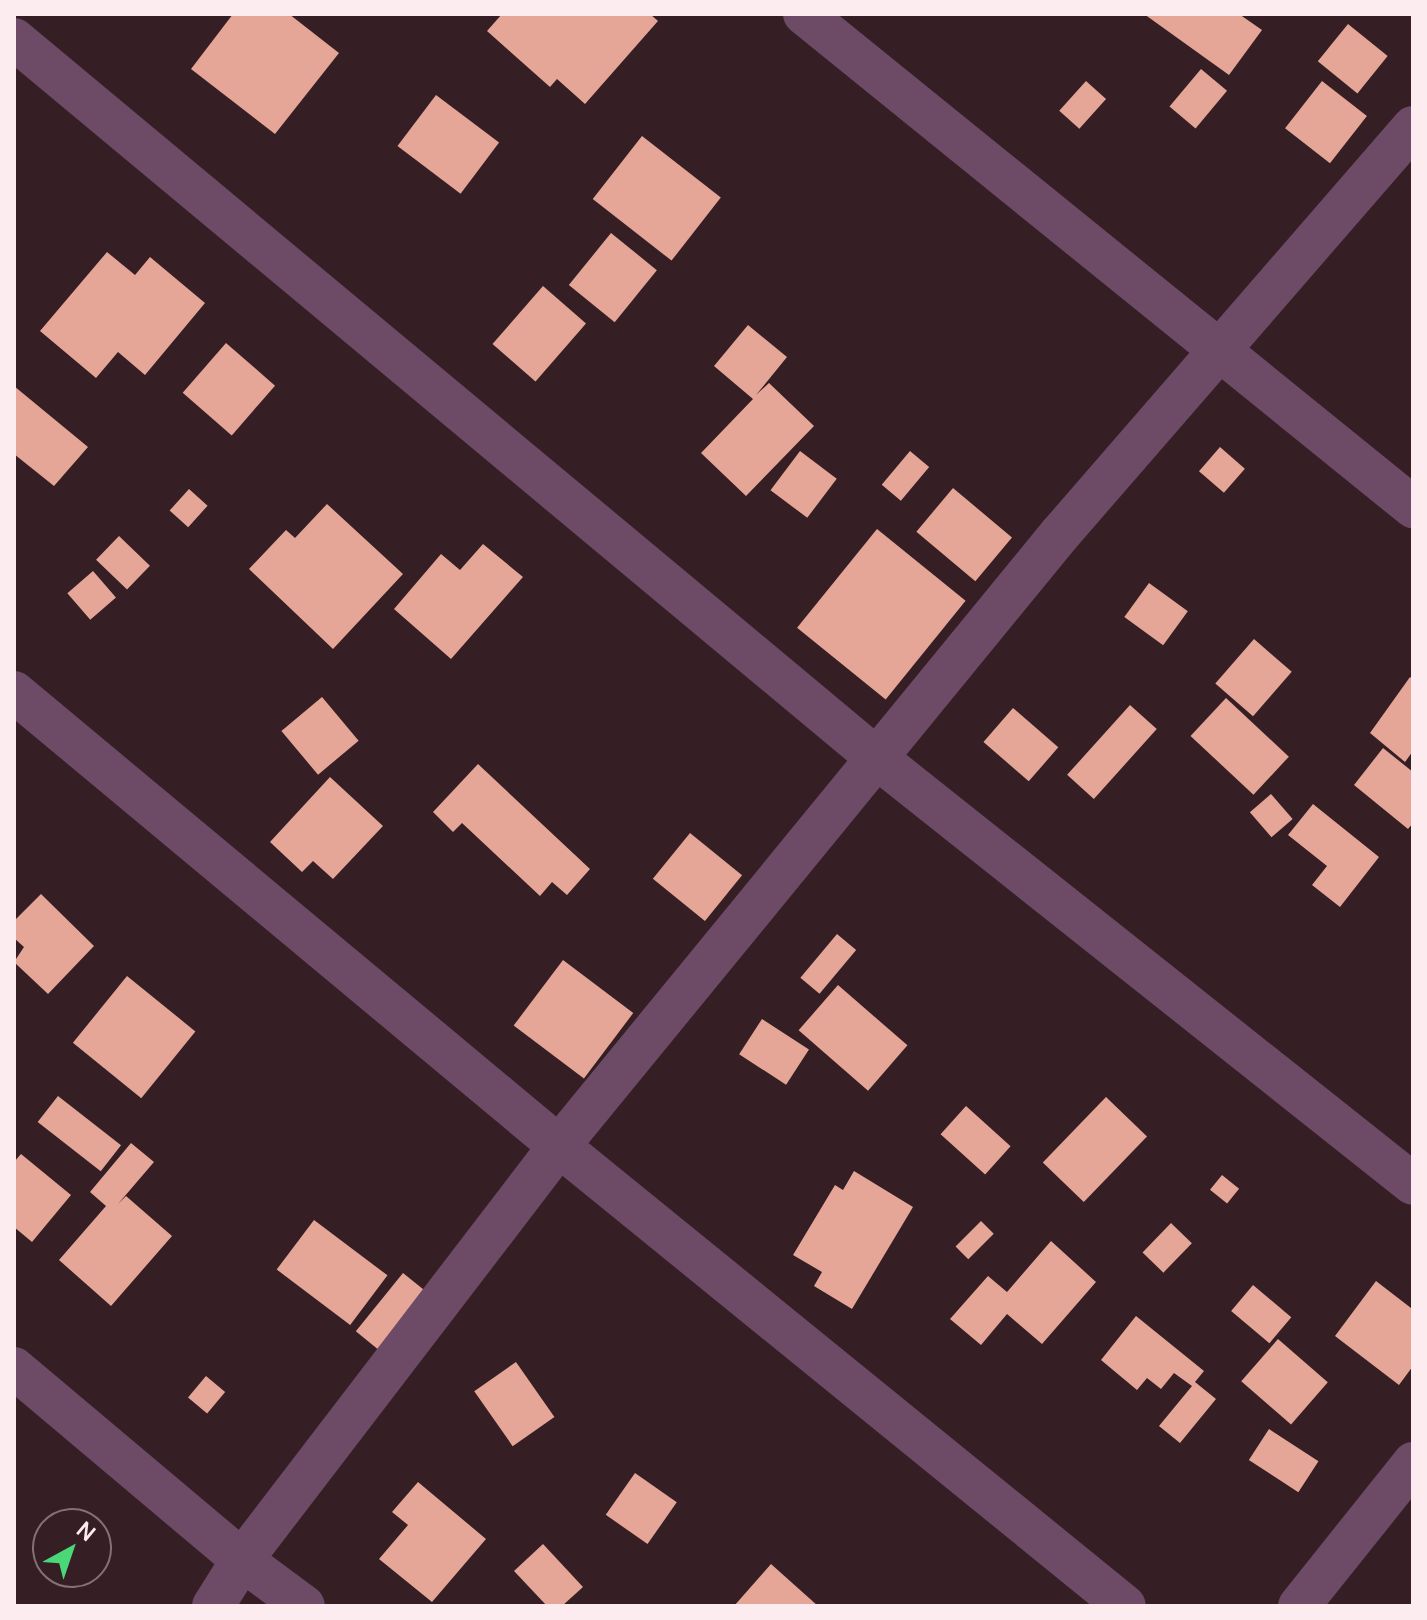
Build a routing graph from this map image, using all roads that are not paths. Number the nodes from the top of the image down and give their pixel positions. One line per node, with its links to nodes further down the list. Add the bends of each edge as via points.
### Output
1 (804, 14): 4 (street)
2 (14, 39): 7 (street)
3 (1413, 127): 4 (street)
4 (1217, 352): 5 (street); 7 (street, via 1060,534)
5 (1413, 507)
6 (14, 692): 8 (street)
7 (878, 759): 8 (street); 9 (street)
8 (559, 1146): 12 (street); 15 (street)
9 (1413, 1184)
10 (14, 1368): 12 (street)
11 (1408, 1477): 16 (street)
12 (242, 1560): 13 (street); 14 (street)
13 (213, 1606)
14 (304, 1606)
15 (1125, 1606)
16 (1299, 1606)

